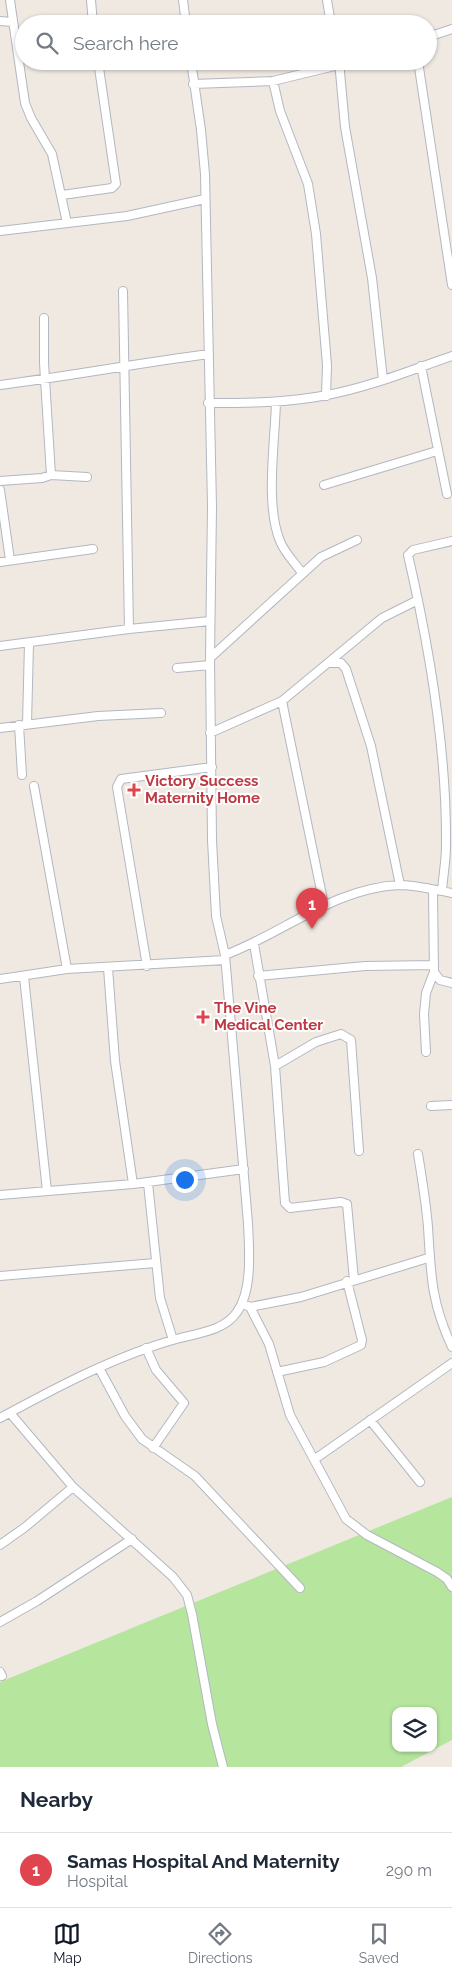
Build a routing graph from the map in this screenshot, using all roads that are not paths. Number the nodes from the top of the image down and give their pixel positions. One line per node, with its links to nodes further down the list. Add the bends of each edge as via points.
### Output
1 (10, 0): 9 (street)
2 (92, 0): 5 (street)
3 (183, 0): 6 (street)
4 (327, 0): 7 (street)
5 (93, 15)
6 (185, 15)
7 (330, 15)
8 (0, 21): 9 (street)
9 (12, 22): 12 (street)
10 (452, 29): 11 (street)
11 (437, 34)
12 (15, 40)
13 (20, 70): 21 (street, via 26,107 52,154)
14 (99, 70): 21 (street, via 116,184 112,188)
15 (191, 70): 20 (street)
16 (316, 70): 19 (street)
17 (340, 70): 33 (street, via 345,127 372,278)
18 (419, 70): 25 (street)
19 (273, 81): 20 (street); 35 (street, via 280,111 308,184 316,234 327,365)
20 (193, 84): 22 (street, via 201,130)
21 (62, 195): 23 (street)
22 (206, 199): 23 (street, via 127,216); 28 (street)
23 (67, 223): 24 (street)
24 (0, 232)
25 (452, 285)
26 (123, 291): 30 (street)
27 (44, 318): 32 (street)
28 (209, 354): 30 (street); 37 (street)
29 (452, 356): 31 (street)
30 (126, 365): 32 (street); 53 (street)
31 (421, 366): 33 (street); 38 (street)
32 (45, 378): 34 (street); 39 (street)
33 (383, 380): 35 (street)
34 (0, 385)
35 (326, 396): 36 (street)
36 (276, 402): 37 (street); 50 (street, via 274,524 280,543)
37 (208, 403): 52 (street, via 212,506)
38 (437, 450): 42 (street); 44 (street)
39 (51, 475): 40 (street); 41 (street)
40 (87, 476)
41 (0, 481)
42 (324, 485)
43 (0, 490): 48 (street)
44 (447, 494)
45 (357, 540): 50 (street, via 321,557)
46 (452, 541): 51 (street, via 413,550 408,555)
47 (93, 550): 48 (street)
48 (10, 560): 49 (street)
49 (0, 562)
50 (302, 573): 56 (street)
51 (418, 600): 57 (street, via 382,618); 67 (street, via 440,730)
52 (210, 621): 53 (street); 56 (street)
53 (129, 629): 54 (street)
54 (29, 642): 55 (street); 61 (street)
55 (0, 646)
56 (210, 662): 58 (street); 63 (street)
57 (328, 663): 59 (street); 68 (street, via 341,663 346,669 364,720)
58 (177, 668)
59 (282, 701): 63 (street); 71 (street)
60 (161, 713): 61 (street)
61 (23, 725): 62 (street); 65 (street)
62 (0, 728)
63 (210, 732): 64 (street)
64 (212, 768): 73 (street, via 216,916); 74 (street, via 121,779 117,787)
65 (22, 775)
66 (34, 786): 76 (street)
67 (449, 814): 69 (street)
68 (400, 885): 69 (street); 71 (street, via 363,890)
69 (438, 891): 70 (street); 77 (street)
70 (452, 893)
71 (324, 905): 72 (street)
72 (254, 944): 73 (street); 78 (street)
73 (225, 958): 74 (street); 88 (street)
74 (147, 966): 75 (street)
75 (108, 968): 76 (street); 90 (street, via 117,1071)
76 (67, 969): 79 (street)
77 (434, 969): 78 (street, via 365,966); 81 (street, via 440,980); 82 (street, via 424,1014)
78 (258, 976): 83 (street)
79 (24, 977): 80 (street); 91 (street)
80 (0, 979)
81 (452, 983)
82 (426, 1052)
83 (275, 1066): 86 (street, via 329,1037 341,1034 351,1040); 96 (street, via 285,1203 290,1208 345,1202 352,1240)
84 (452, 1105): 85 (street)
85 (431, 1106)
86 (359, 1150)
87 (418, 1154): 93 (street, via 428,1228)
88 (244, 1169): 89 (street); 97 (street, via 250,1257)
89 (148, 1182): 90 (street); 94 (street)
90 (133, 1184): 91 (street)
91 (47, 1191): 92 (street)
92 (0, 1195)
93 (428, 1258): 96 (street); 99 (street, via 440,1323)
94 (155, 1262): 95 (street); 98 (street, via 160,1298)
95 (0, 1276)
96 (350, 1280): 97 (street, via 282,1302); 103 (street, via 361,1345 324,1362)
97 (246, 1306): 98 (street, via 214,1329); 103 (street, via 269,1344)
98 (173, 1340): 100 (street)
99 (452, 1347)
100 (146, 1348): 102 (street); 107 (street, via 156,1370 184,1403)
101 (452, 1363): 106 (street)
102 (99, 1368): 104 (street); 107 (street, via 126,1416 142,1439)
103 (277, 1372): 108 (street, via 290,1415)
104 (10, 1413): 105 (street); 110 (street)
105 (0, 1418)
106 (370, 1420): 108 (street); 109 (street)
107 (153, 1448): 115 (street, via 195,1476)
108 (315, 1459): 113 (street, via 350,1524)
109 (420, 1482)
110 (73, 1487): 111 (street); 112 (street)
111 (132, 1540): 116 (street); 117 (street, via 173,1577 186,1595)
112 (0, 1545)
113 (449, 1578): 114 (street)
114 (452, 1587)
115 (300, 1588)
116 (0, 1622)
117 (223, 1767)

